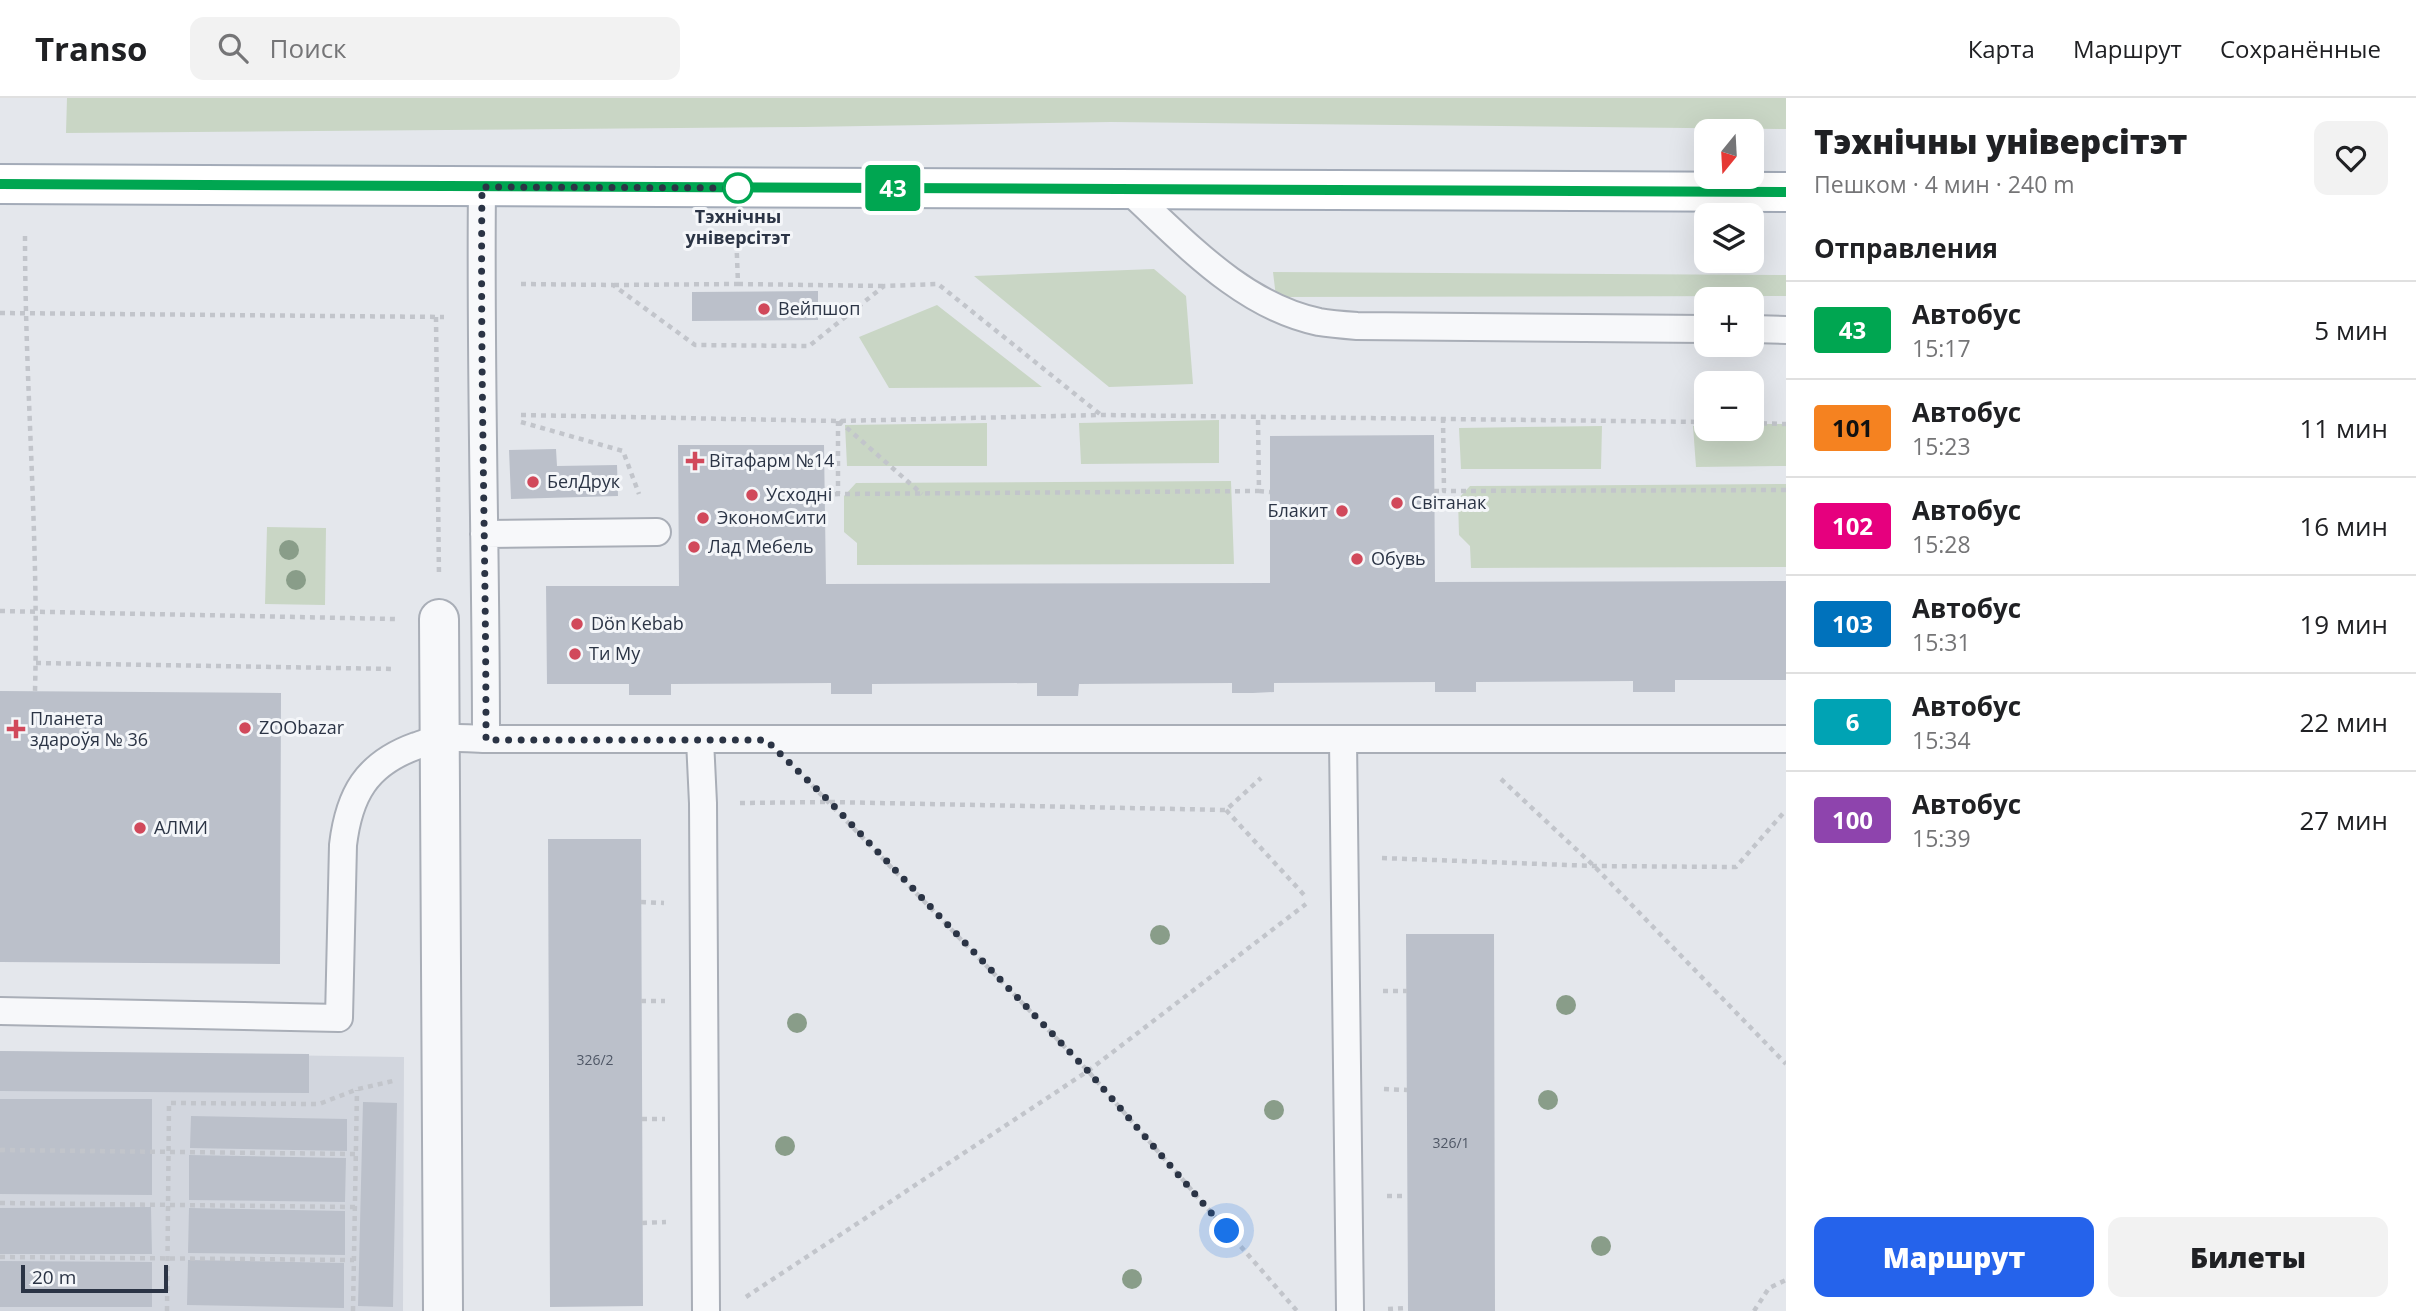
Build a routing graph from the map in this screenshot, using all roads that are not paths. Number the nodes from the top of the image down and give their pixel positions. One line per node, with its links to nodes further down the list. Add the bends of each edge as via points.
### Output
1 (0, 184): 2 (main road)
2 (482, 187): 3 (main road); 9 (lane)
3 (1127, 189): 4 (main road); 5 (lane, via 1225,277 1281,310 1318,322 1357,327)
4 (1786, 192)
5 (1694, 329)
6 (1764, 329): 7 (lane)
7 (1786, 330)
8 (657, 532): 9 (lane)
9 (484, 534): 12 (lane)
10 (439, 620): 11 (street)
11 (440, 738): 12 (lane); 16 (lane, via 395,754 363,781 352,800 342,845 339,1017); 17 (street)
12 (486, 740): 13 (lane)
13 (700, 740): 14 (lane); 18 (lane)
14 (1343, 740): 15 (lane); 19 (lane)
15 (1786, 740)
16 (0, 1011)
17 (443, 1311)
18 (706, 1311)
19 (1350, 1311)

